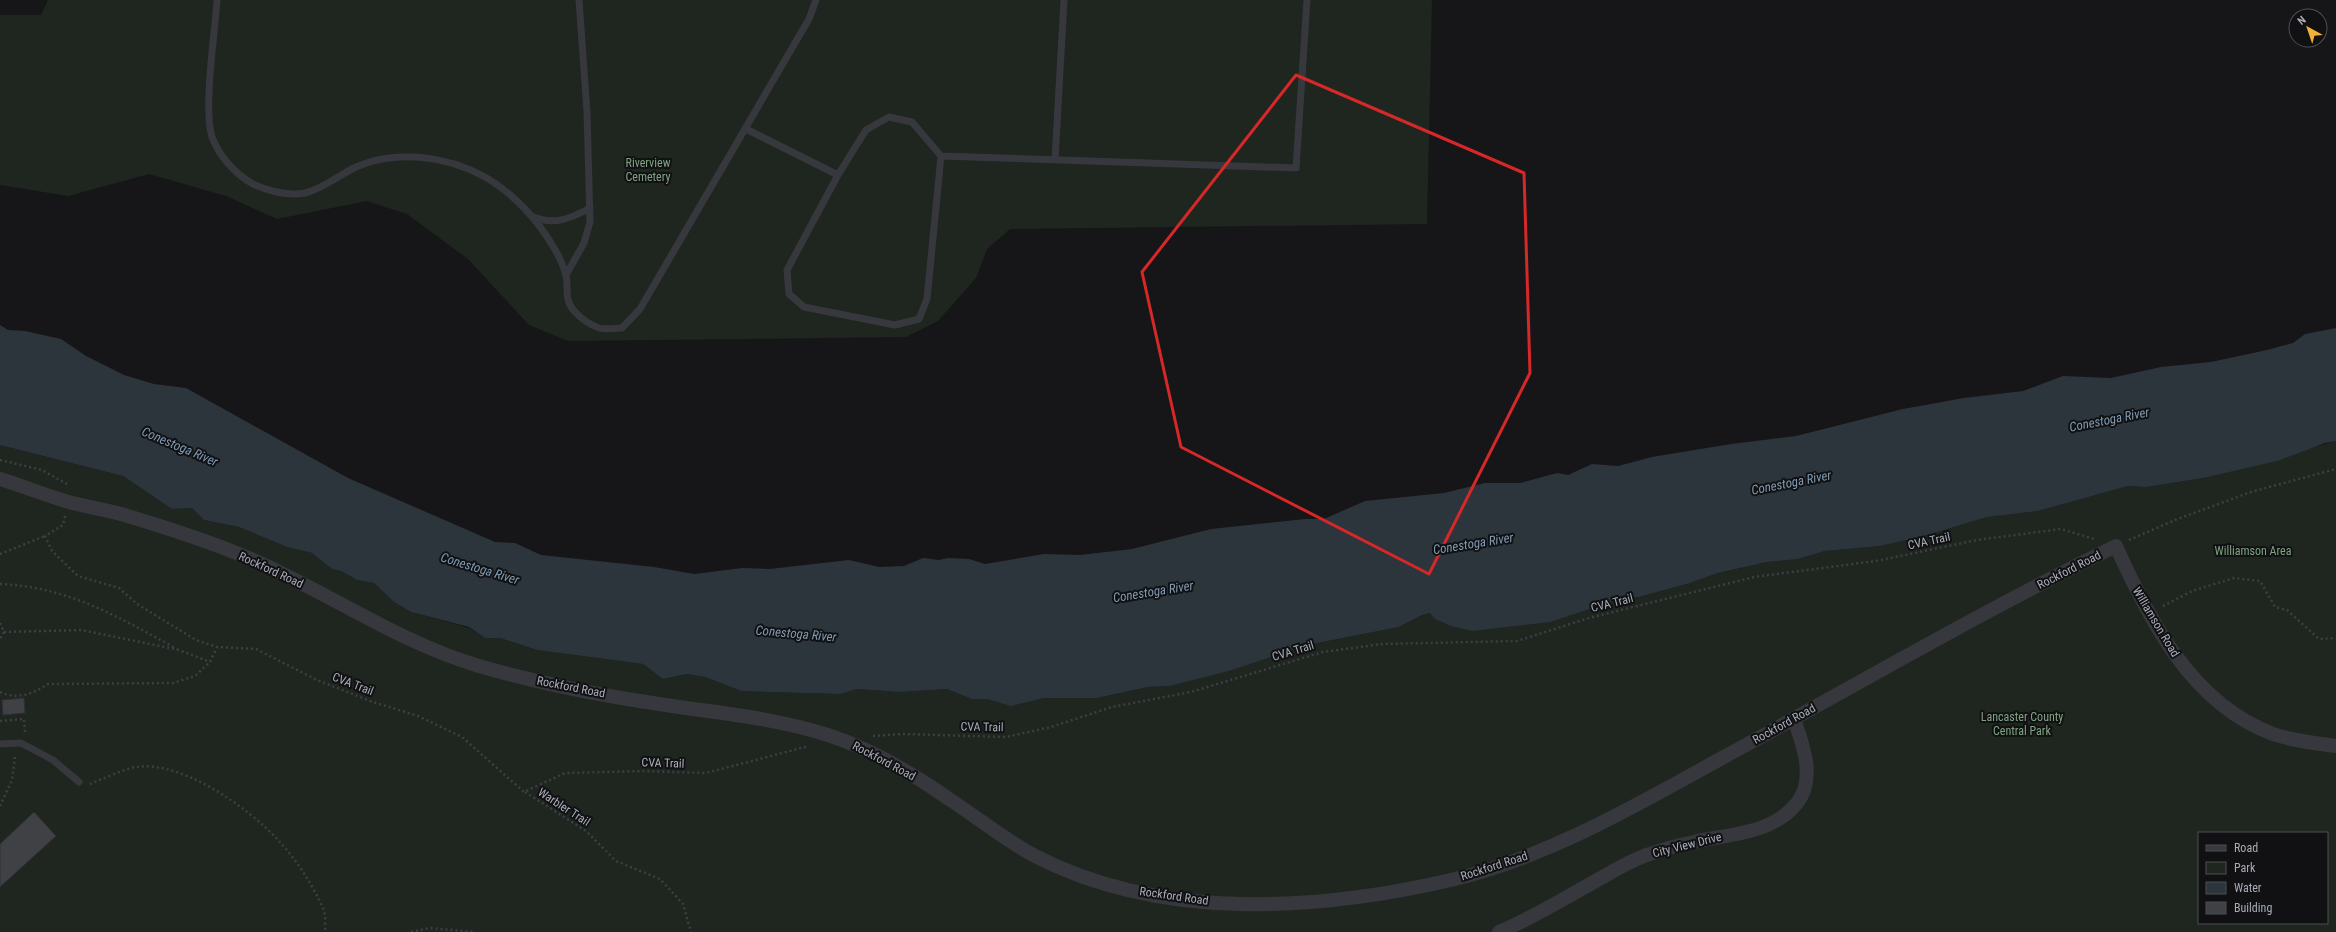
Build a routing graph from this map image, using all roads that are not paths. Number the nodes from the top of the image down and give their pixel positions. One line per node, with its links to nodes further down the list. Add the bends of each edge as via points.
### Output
1 (217, 0): 11 (lane, via 208,111 212,136 222,156 245,180 274,191 289,194 305,193 372,161 394,157 430,159 450,162 485,177 513,198)
2 (579, 0): 10 (lane, via 587,112)
3 (816, 0): 6 (lane, via 809,19)
4 (1064, 0): 8 (lane)
5 (1307, 0): 8 (lane, via 1296,168)
6 (746, 129): 9 (lane); 12 (lane, via 640,309 622,328 600,328 580,317 568,301)
7 (941, 156): 8 (lane); 9 (lane, via 912,122 889,117 866,130); 9 (lane, via 927,299 919,318 895,325 804,307 789,294 787,270)
8 (1056, 160)
9 (838, 175)
10 (590, 208): 11 (lane, via 559,221 542,221); 12 (lane, via 590,222 584,243)
11 (529, 215): 12 (lane, via 555,249)
12 (566, 275)
13 (0, 478): 15 (street, Rockford Road, via 70,502 168,529 246,557 420,644 473,664 555,686 656,704 755,716 790,723 838,738 895,765 1036,856 1079,875 1124,888 1189,900 1228,903 1302,902 1395,892 1454,879 1527,856 1587,830)
14 (2116, 546): 15 (street, Rockford Road, via 1978,617); 17 (street, Williamson Road, via 2149,614 2170,649 2211,694 2237,714 2274,734)
15 (1794, 719): 19 (street, City View Drive, via 1807,763 1798,802 1787,814 1769,824 1741,833 1649,854)
16 (0, 744): 18 (lane, via 21,743 53,760)
17 (2336, 746)
18 (79, 782)
19 (1500, 932)

